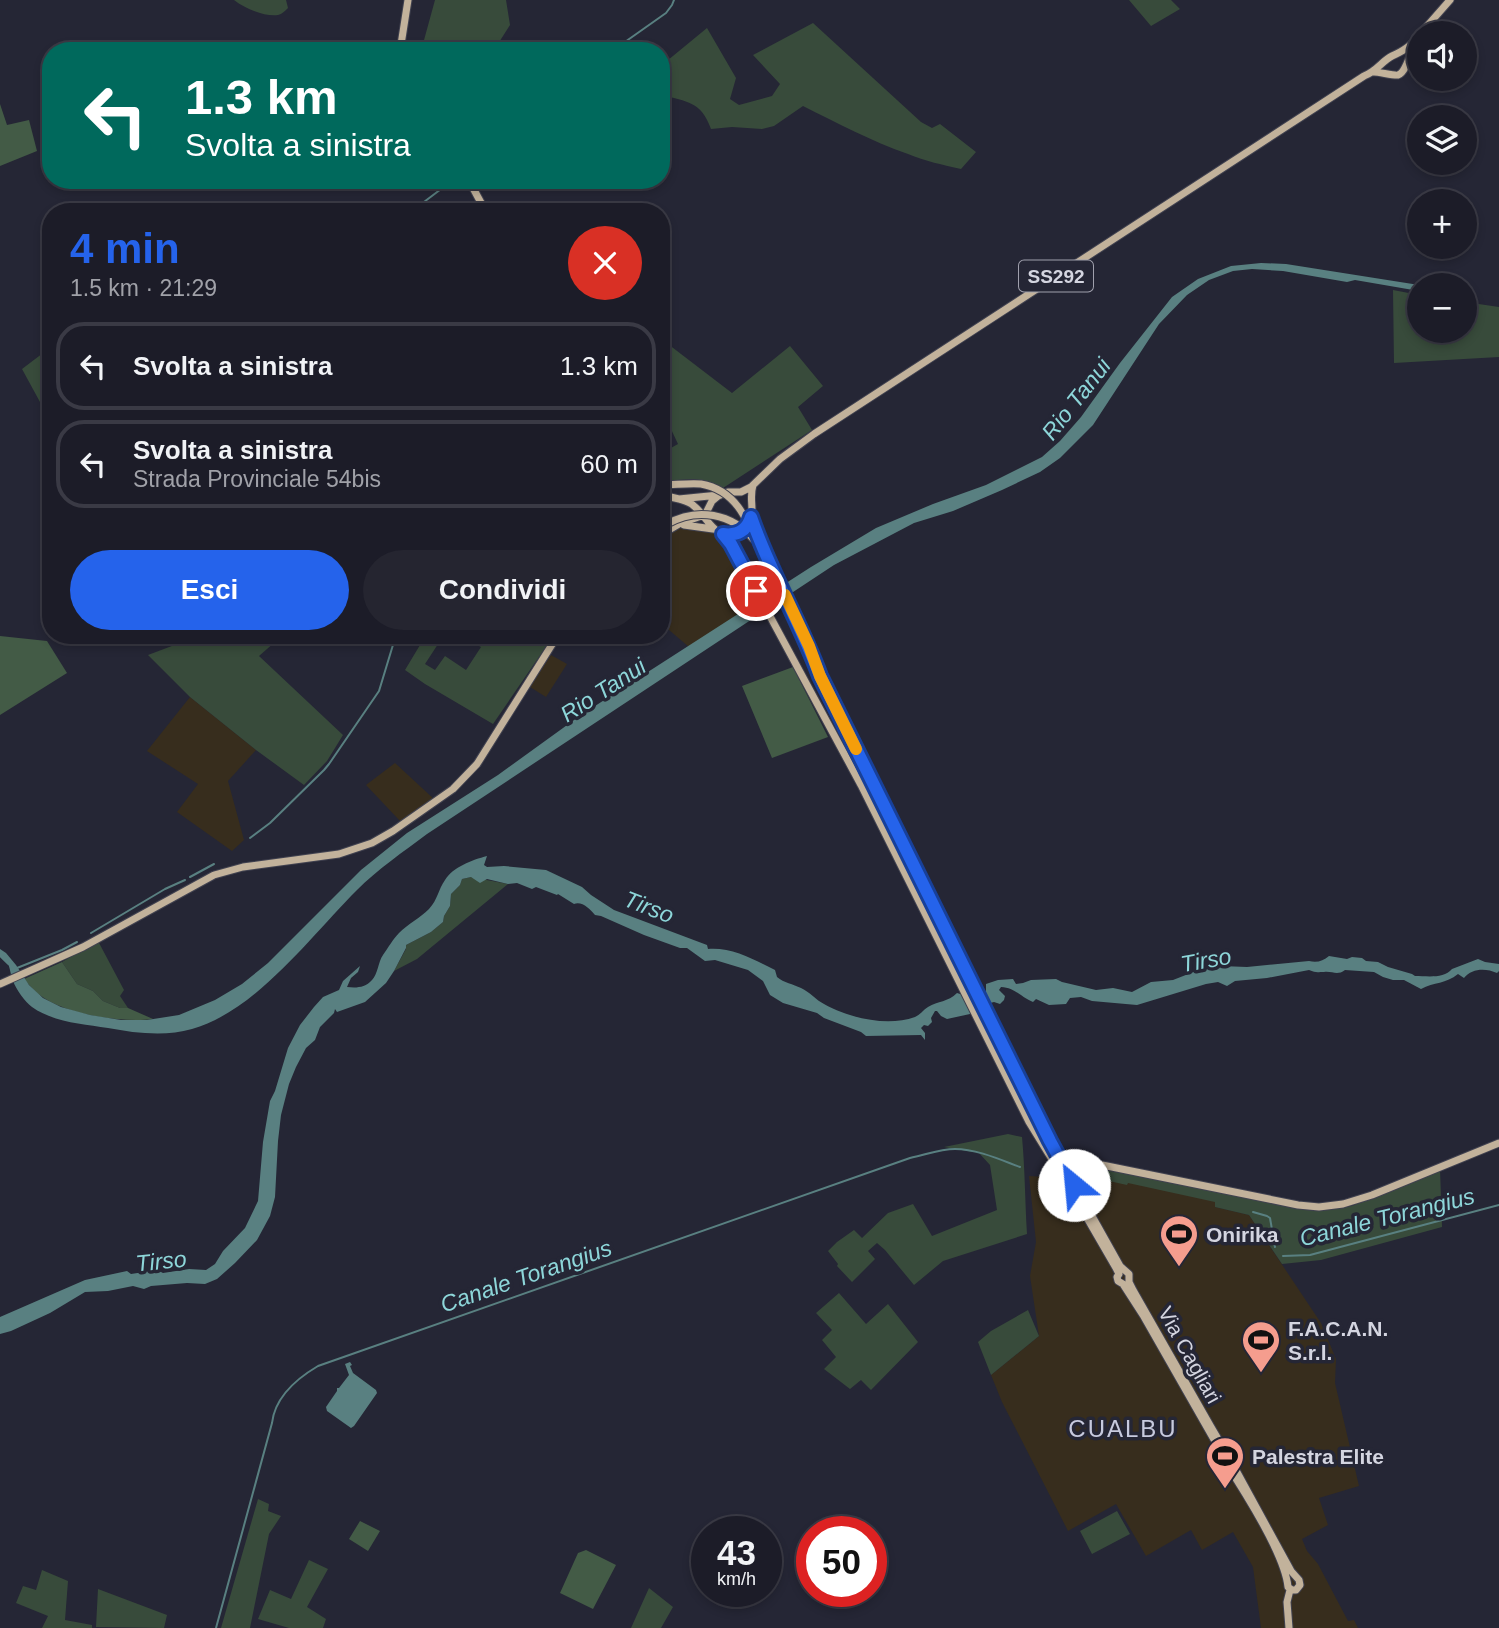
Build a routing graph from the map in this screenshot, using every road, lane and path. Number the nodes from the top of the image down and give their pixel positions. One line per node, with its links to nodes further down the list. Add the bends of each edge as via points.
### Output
1 (408, 0): 4 (main road)
2 (1450, 0): 3 (main road, SS292)
3 (1432, 21)
4 (401, 42)
5 (1407, 48): 6 (main road, SS292)
6 (1396, 55): 7 (main road, SS292); 8 (main road)
7 (1387, 59): 9 (main road, SS292); 10 (main road)
8 (1406, 64): 10 (main road, via 1401,74)
9 (1374, 72): 10 (main road); 12 (main road, SS292, via 840,416 780,459)
10 (1389, 73)
11 (670, 485): 25 (main road, bridge, via 702,485 728,495 743,513)
12 (753, 485): 13 (main road, SS292); 17 (main road)
13 (737, 493): 14 (main road, SS292); 17 (main road, via 747,499)
14 (720, 495): 16 (main road, SS292); 18 (main road)
15 (670, 497): 16 (main road, SS292)
16 (681, 500): 18 (main road, SS292); 19 (main road, via 693,510)
17 (751, 513): 24 (main road, via 743,531); 26 (main road)
18 (705, 515): 19 (main road); 23 (main road, SS292)
19 (690, 520): 21 (main road)
20 (670, 524): 25 (main road, bridge, via 688,515 715,516 736,524)
21 (670, 525)
22 (670, 526): 23 (main road)
23 (713, 529): 24 (main road)
24 (723, 534): 29 (main road, via 873,809 1017,1099)
25 (758, 547): 26 (main road)
26 (791, 614): 29 (main road)
27 (552, 644): 28 (main road, via 477,764 438,801 393,831 358,849 330,856 214,875 83,947)
28 (4, 983)
29 (1047, 1143): 31 (main road); 33 (main road)
30 (1499, 1143): 32 (main road, via 1363,1198 1319,1207)
31 (1060, 1159): 32 (main road); 33 (main road)
32 (1096, 1164): 33 (main road, via 1077,1171)
33 (1074, 1189): 34 (main road, Via Cagliari, via 1122,1273 1119,1283 1126,1283)
34 (1221, 1449): 35 (main road, Via Cagliari); 36 (main road, Via Cagliari, via 1274,1546)
35 (1296, 1578): 36 (main road); 36 (main road, via 1299,1587)
36 (1289, 1586): 37 (main road, Via Cagliari)
37 (1289, 1628)

